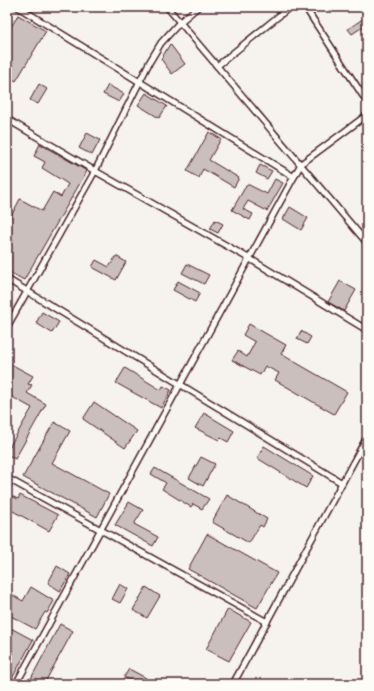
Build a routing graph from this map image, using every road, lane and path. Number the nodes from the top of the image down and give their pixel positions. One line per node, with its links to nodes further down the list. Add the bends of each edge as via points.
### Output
1 (18, 7): 8 (street)
2 (167, 7): 6 (street)
3 (198, 7): 6 (street)
4 (290, 7): 7 (street)
5 (304, 7): 9 (street)
6 (180, 22): 7 (street); 8 (street, via 161,43)
7 (217, 66): 12 (street)
8 (140, 81): 13 (street); 14 (street)
9 (367, 102)
10 (367, 115): 12 (street)
11 (7, 119): 13 (street)
12 (301, 164): 14 (street); 15 (street)
13 (95, 171): 16 (street); 18 (street)
14 (294, 177): 16 (street)
15 (367, 243)
16 (250, 259): 20 (street); 21 (street)
17 (7, 279): 18 (street)
18 (28, 291): 19 (street); 21 (street)
19 (7, 327)
20 (367, 330)
21 (181, 384): 24 (street); 25 (street)
22 (367, 437): 24 (street)
23 (7, 478): 25 (street)
24 (342, 483): 26 (street)
25 (100, 530): 26 (street); 27 (street)
26 (267, 622): 28 (street)
27 (16, 684)
28 (233, 684)

